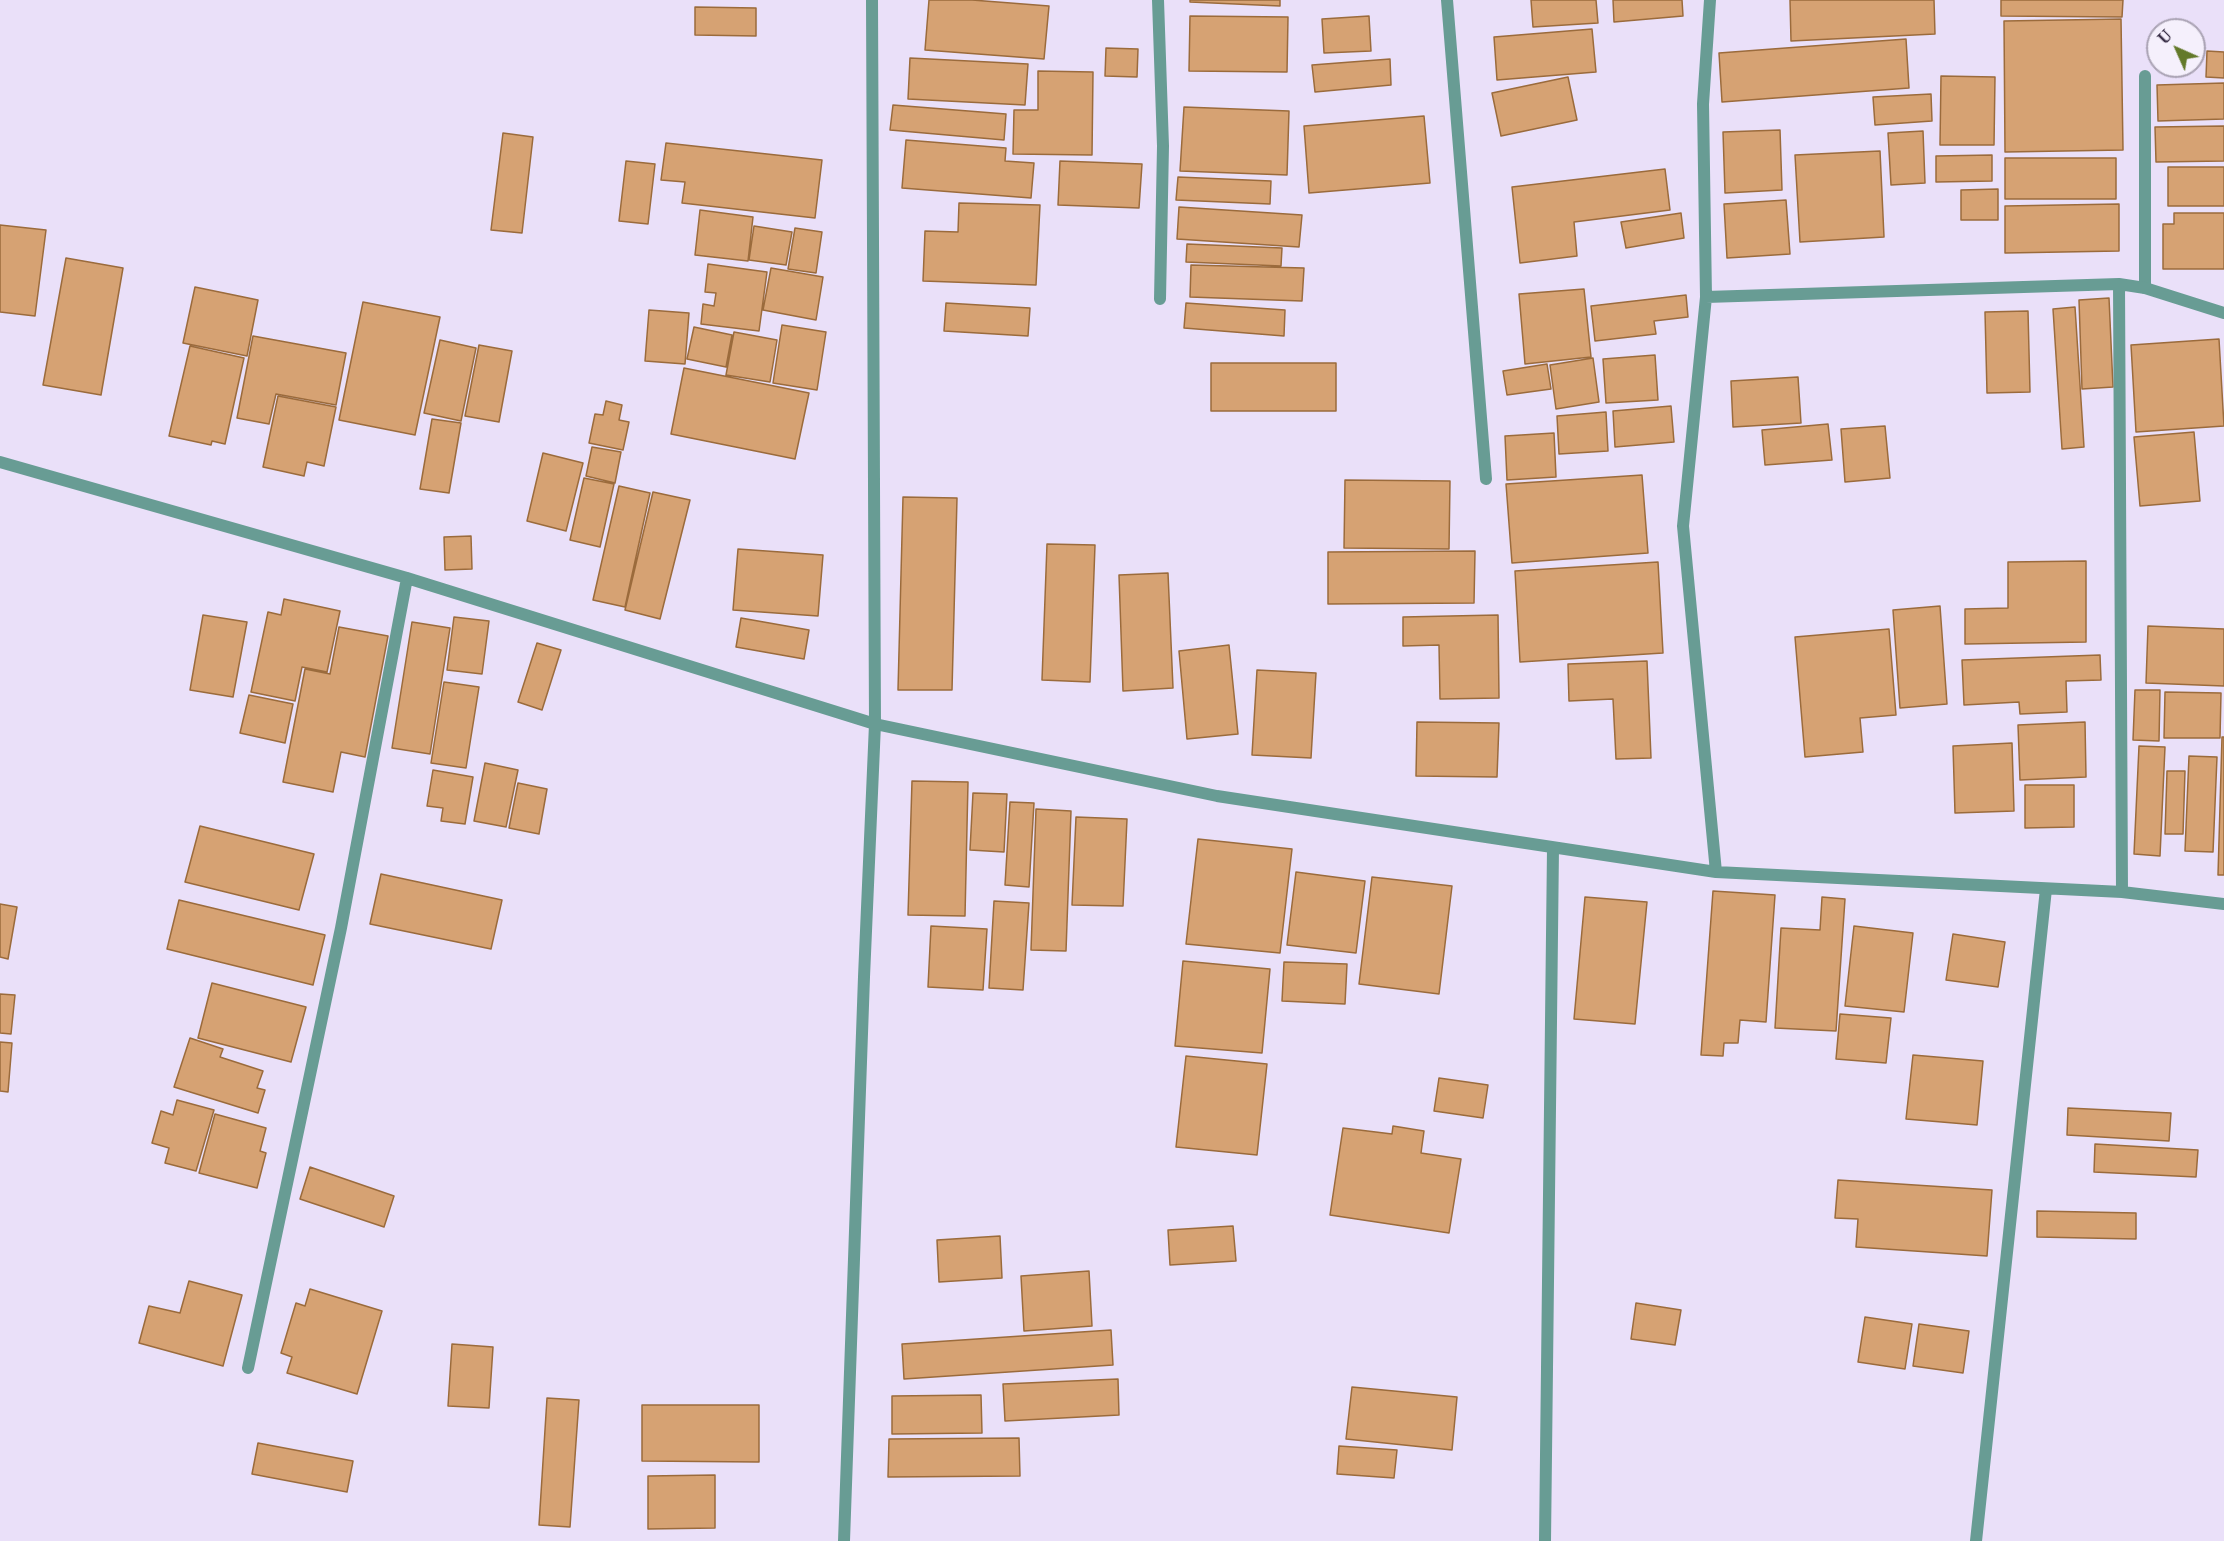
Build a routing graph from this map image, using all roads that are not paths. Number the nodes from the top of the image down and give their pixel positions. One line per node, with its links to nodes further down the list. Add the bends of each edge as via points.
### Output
1 (872, 0): 14 (street)
2 (1158, 0): 9 (street, via 1163,146)
3 (1447, 0): 12 (street)
4 (1710, 0): 8 (street, via 1703,104)
5 (2145, 76): 7 (street)
6 (2119, 284): 7 (street); 8 (street); 18 (street)
7 (2145, 288): 10 (street)
8 (1706, 297): 16 (street, via 1683,526)
9 (1160, 299)
10 (2224, 312)
11 (0, 462): 13 (street)
12 (1486, 479)
13 (407, 578): 14 (street); 20 (street, via 341,928)
14 (875, 724): 15 (street, via 1216,796); 21 (street)
15 (1554, 848): 16 (street); 22 (street)
16 (1716, 873): 17 (street)
17 (2046, 889): 18 (street); 23 (street)
18 (2122, 892): 19 (street)
19 (2224, 904)
20 (248, 1368)
21 (844, 1541)
22 (1545, 1541)
23 (1976, 1541)

